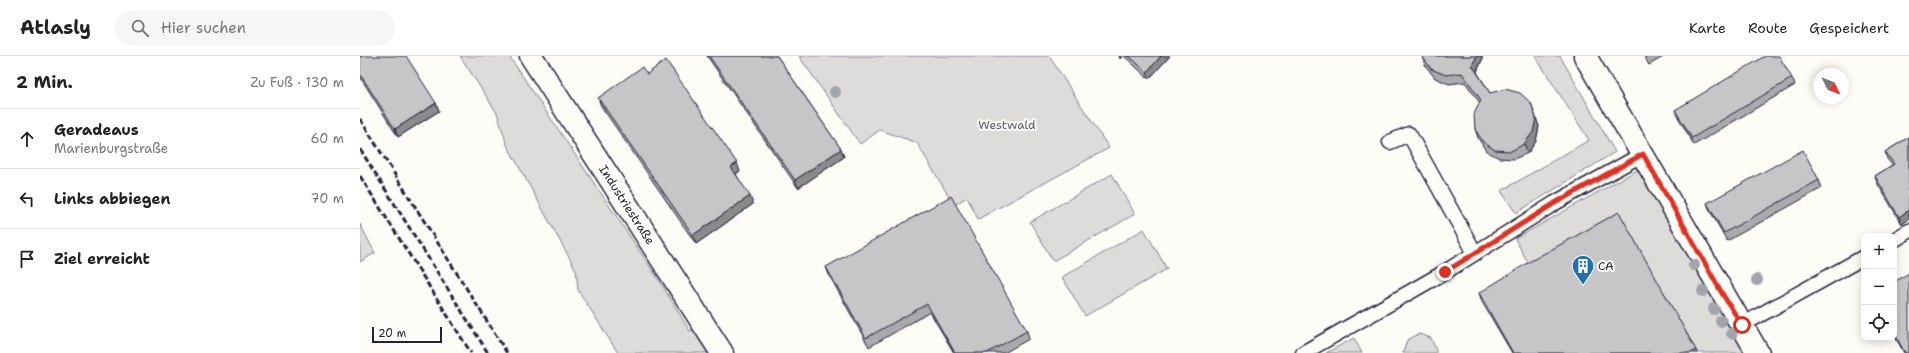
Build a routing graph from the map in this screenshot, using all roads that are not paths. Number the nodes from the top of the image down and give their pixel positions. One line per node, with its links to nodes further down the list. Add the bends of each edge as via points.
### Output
1 (531, 56): 10 (street, Industriestraße)
2 (1585, 56): 4 (street)
3 (1390, 142): 7 (lane, via 1408,134)
4 (1643, 154): 7 (lane, via 1555,203); 9 (street)
5 (1909, 231): 6 (lane)
6 (1897, 238)
7 (1475, 253): 11 (lane)
8 (1861, 259): 9 (lane)
9 (1742, 325): 12 (street)
10 (722, 353)
11 (1303, 353)
12 (1758, 353)

